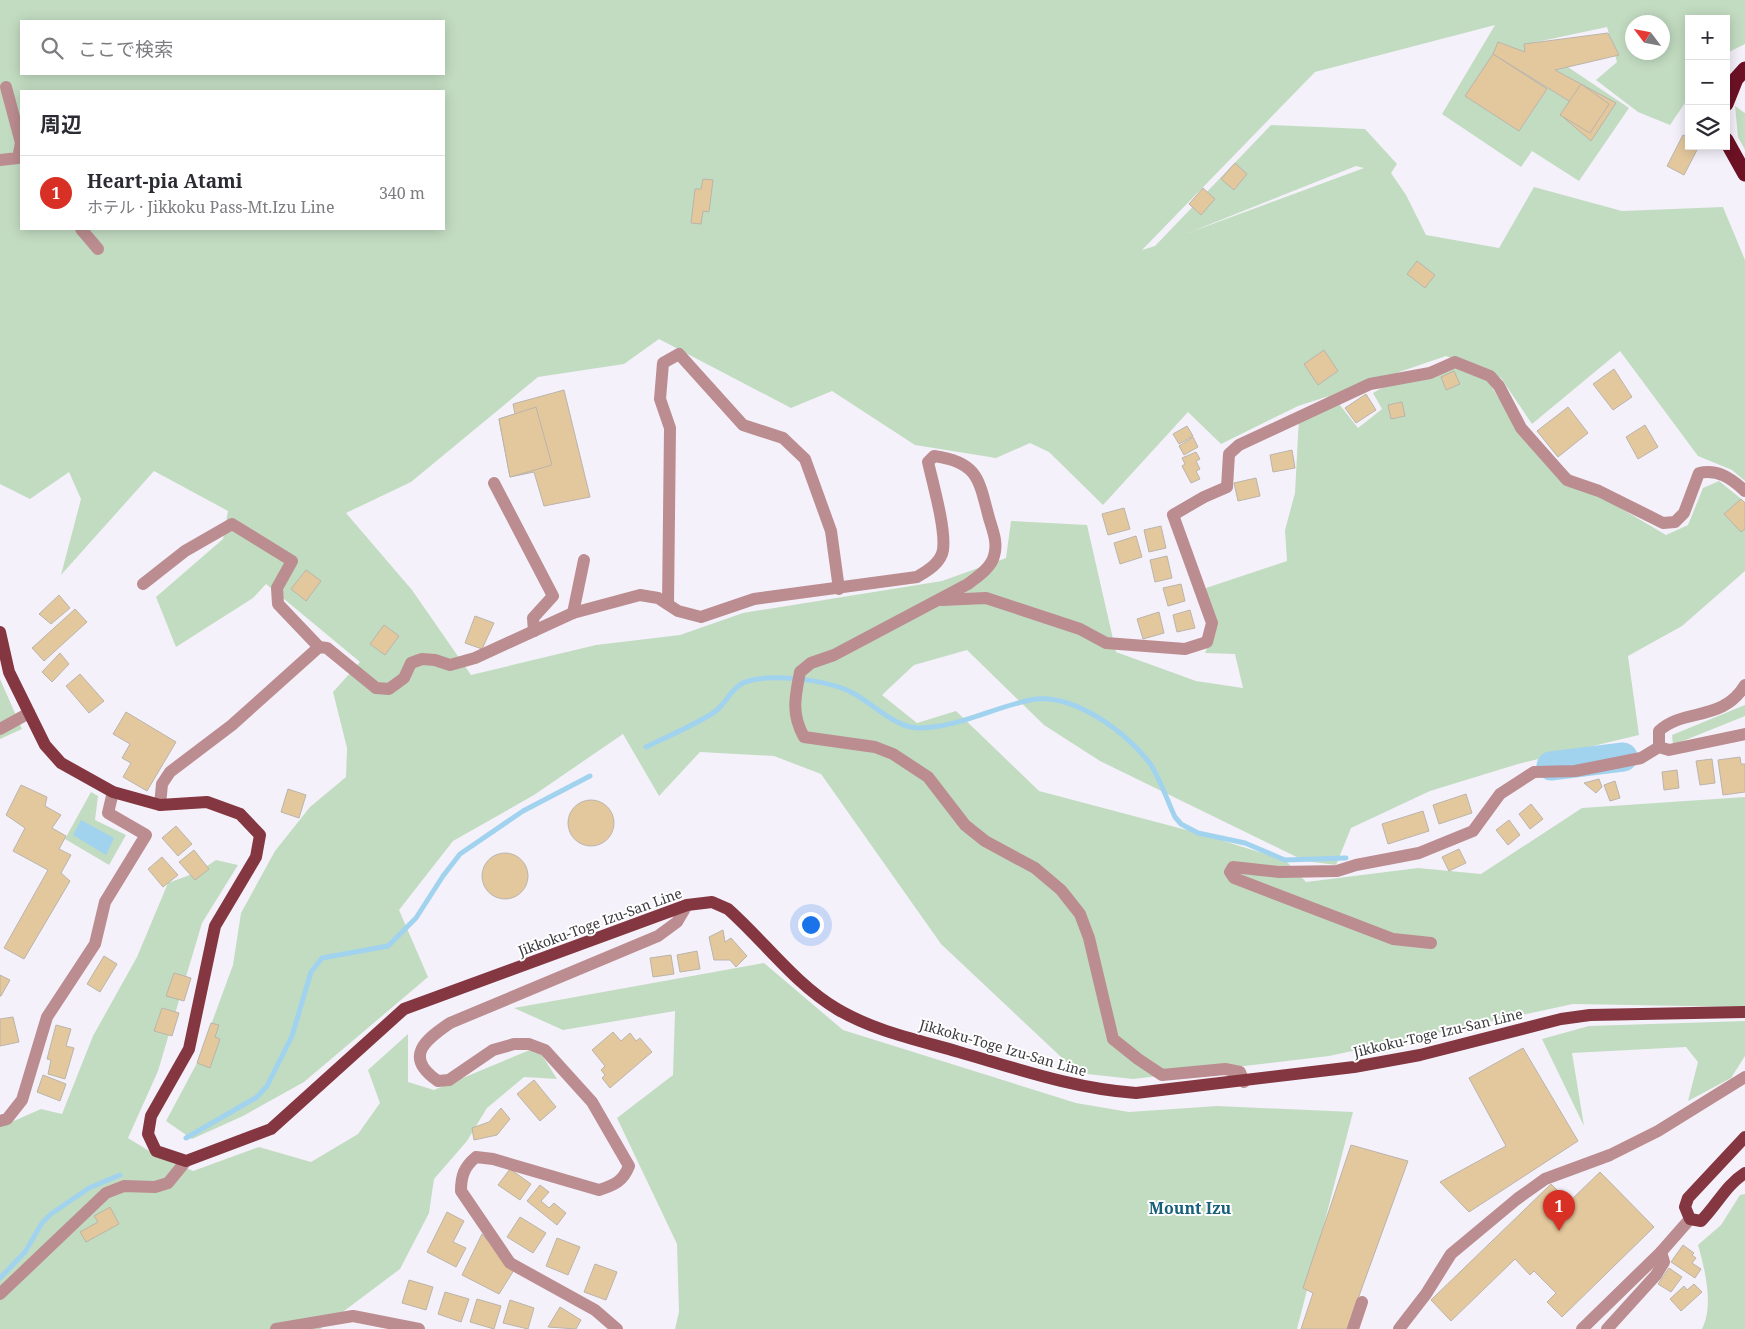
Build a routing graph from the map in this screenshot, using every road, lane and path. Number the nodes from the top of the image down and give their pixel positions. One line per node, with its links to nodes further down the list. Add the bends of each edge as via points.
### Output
1 (1745, 69): 3 (highway, via 1736,79)
2 (6, 87): 4 (street)
3 (1730, 94)
4 (20, 139)
5 (1730, 147): 8 (highway)
6 (0, 160): 7 (street)
7 (20, 160)
8 (1745, 174)
9 (81, 230): 10 (street)
10 (98, 249)
11 (494, 483): 19 (street, via 553,596 533,618)
12 (1745, 490): 16 (street, via 1711,470 1699,473 1684,513 1675,522 1663,523 1599,491 1567,480 1521,428 1499,386 1490,376 1455,362 1430,373 1370,384 1239,445 1229,454 1226,488 1173,515 1212,623 1207,642 1185,649 1106,643 1080,630 986,598)
13 (584, 560): 18 (street)
14 (143, 584): 21 (street, via 185,551 232,524 292,561 277,588 278,604)
15 (839, 589): 16 (street, via 917,577 934,566 943,552 928,462 934,456 948,458 979,478 996,541 994,557 985,571); 17 (street, via 754,599 701,616 678,611); 17 (street, via 831,531 805,459 783,438 743,426 679,354 663,363 660,399 670,428)
16 (940, 600): 33 (street, via 834,655 810,663 800,672 795,709 796,724 804,737 875,747 899,758 928,777 964,824 985,841 1035,868 1061,890 1080,914 1089,938 1113,1039 1138,1059 1162,1075 1225,1069 1240,1072)
17 (668, 604): 18 (street, via 658,598 640,595)
18 (573, 613): 19 (street)
19 (534, 631): 21 (street, via 475,658 450,665 422,659 412,663 404,678 389,689 376,688 327,648)
20 (0, 632): 23 (main road, via 9,672)
21 (319, 647): 28 (street, via 232,725 170,772 162,784)
22 (1745, 685): 26 (street, via 1740,694 1716,711 1667,723 1659,731)
23 (29, 713): 24 (street); 27 (main road, via 45,745 61,763)
24 (0, 728)
25 (1745, 734): 26 (street, via 1669,750)
26 (1659, 746): 30 (street, via 1641,758 1575,771 1534,772 1500,794 1473,831 1419,853 1336,872 1279,872 1234,866 1230,872 1234,878 1359,928 1393,939)
27 (113, 792): 28 (main road); 34 (street, via 108,813 146,835 105,902 96,944 47,1016 22,1100 7,1120)
28 (160, 805): 36 (main road, via 207,802 240,814 260,835 256,857 215,926 189,1049 151,1116 148,1134 156,1151)
29 (687, 905): 33 (main road, Jikkoku-Toge Izu-San Line, via 712,902 728,909 809,990 838,1010 876,1028 1101,1091 1136,1094); 36 (main road, Jikkoku-Toge Izu-San Line, via 404,1009 271,1129); 45 (street, via 677,922 658,936 450,1023 428,1038 420,1050 419,1063 438,1081 449,1080 493,1050 529,1044 544,1050 592,1102 629,1166 625,1177 613,1186 599,1190 476,1157 467,1165 461,1179 461,1191 510,1263 595,1310)
30 (1431, 944)
31 (1745, 1012): 33 (main road, Jikkoku-Toge Izu-San Line, via 1590,1015 1561,1019 1354,1068)
32 (1745, 1077): 47 (street, via 1658,1131 1610,1155 1545,1179 1517,1199 1451,1254)
33 (1244, 1082)
34 (0, 1122)
35 (1745, 1137): 38 (main road, via 1688,1198 1685,1207)
36 (186, 1161): 40 (street, via 168,1183 155,1187 124,1186 106,1193)
37 (1745, 1173): 38 (main road, via 1722,1194 1713,1210 1701,1221)
38 (1690, 1219): 39 (street)
39 (1661, 1252): 48 (street); 49 (street, via 1664,1262 1656,1275)
40 (0, 1294)
41 (1362, 1302): 46 (street)
42 (335, 1323): 43 (street); 44 (street, via 353,1316)
43 (276, 1329)
44 (419, 1329)
45 (617, 1329)
46 (1353, 1329)
47 (1399, 1329)
48 (1582, 1329)
49 (1607, 1329)

